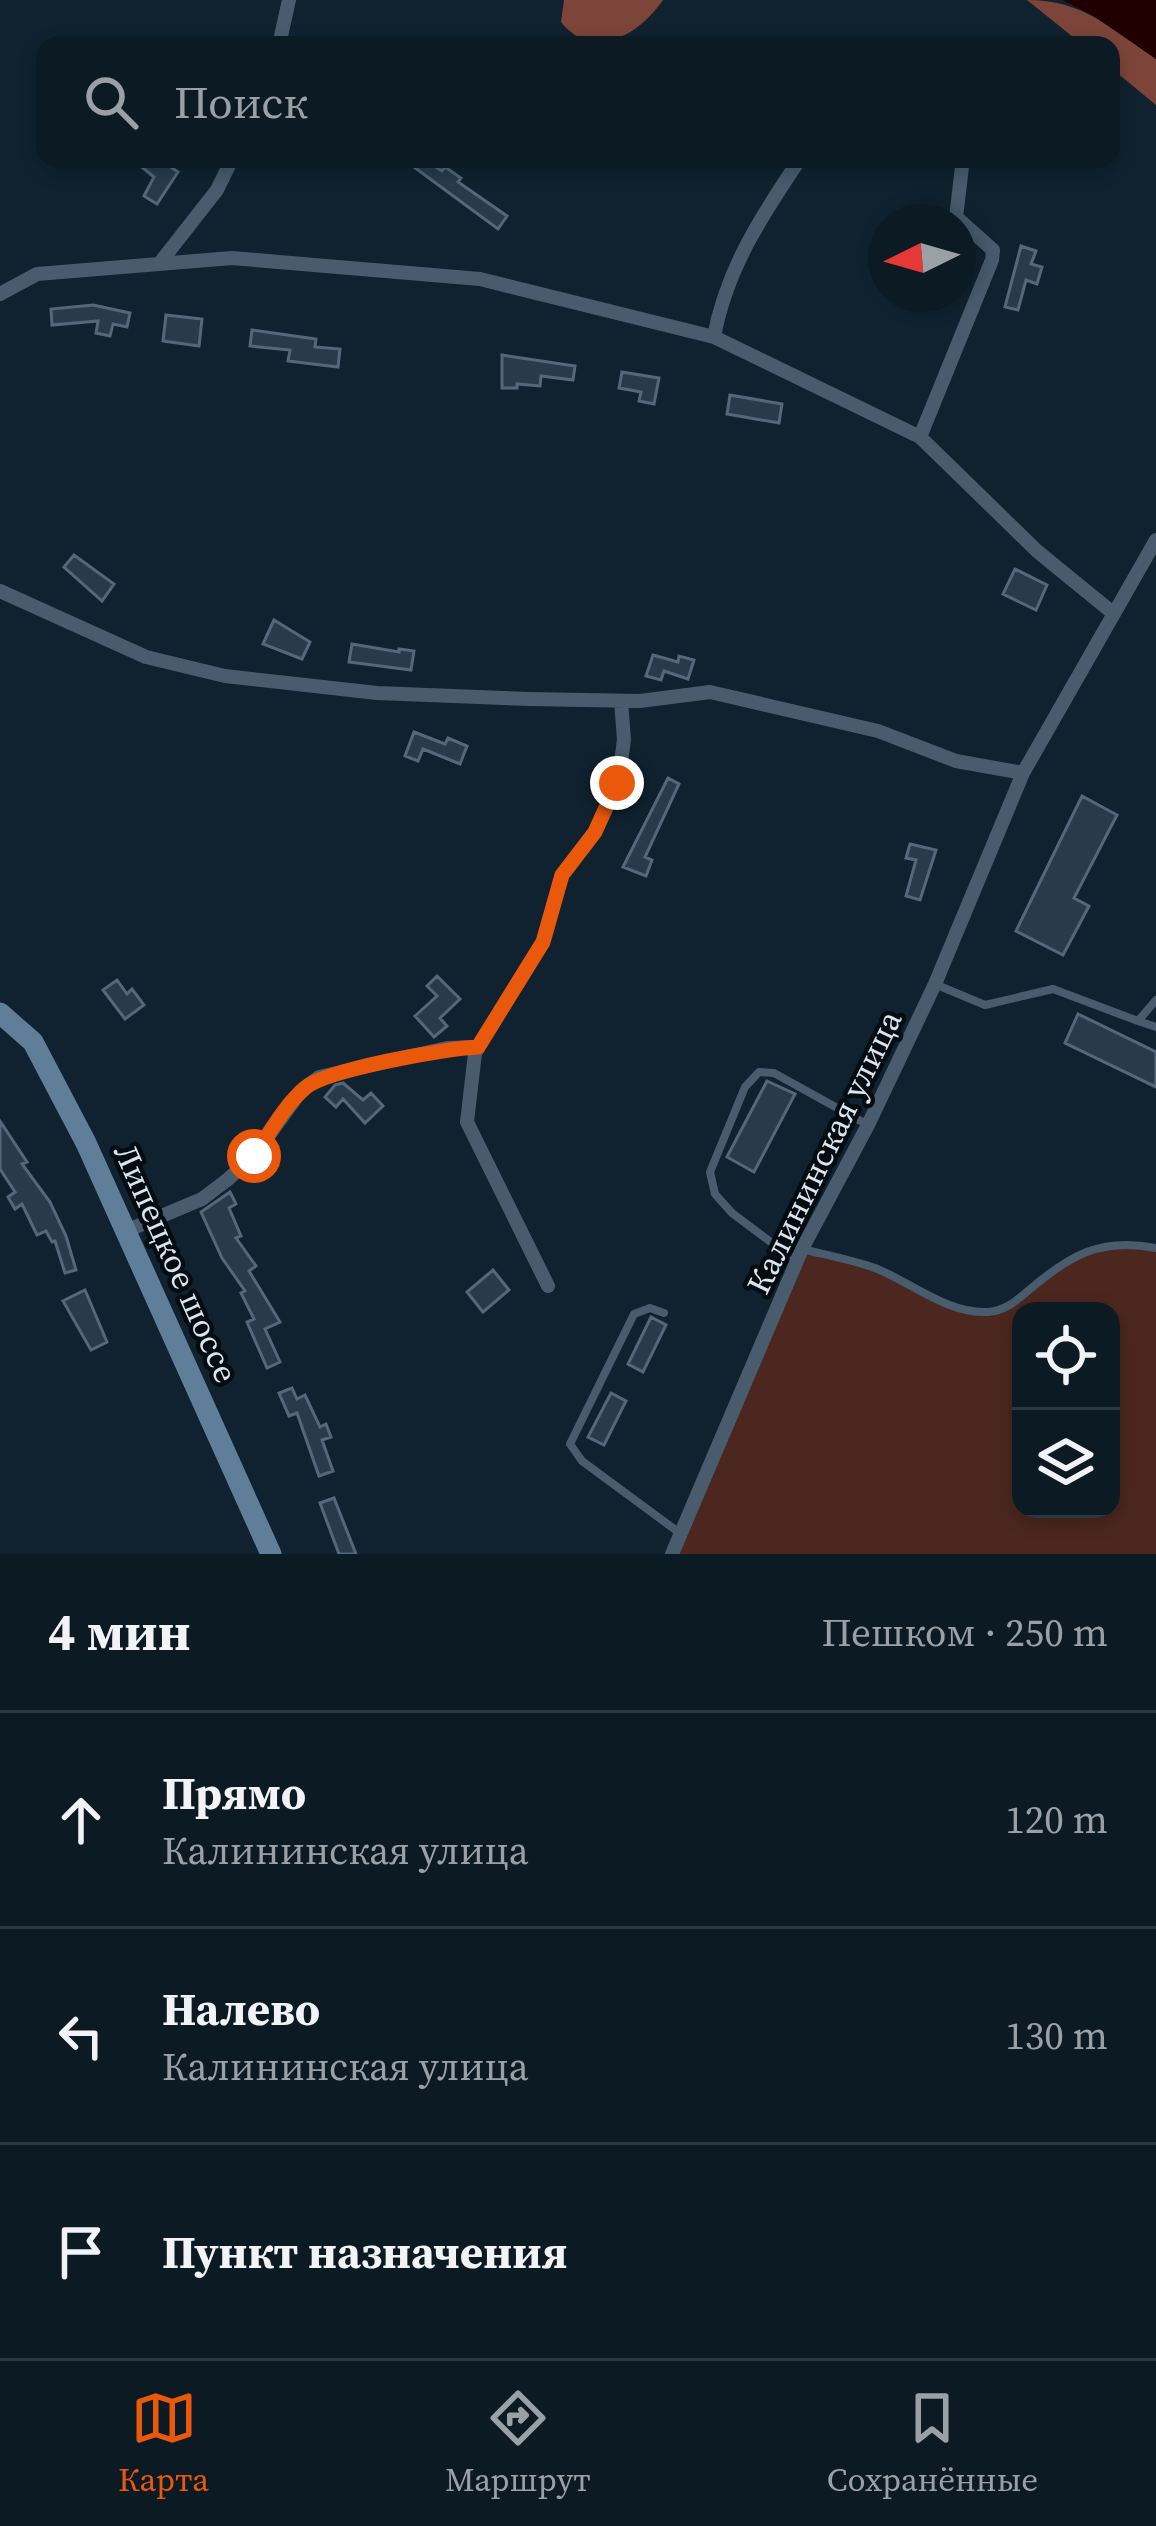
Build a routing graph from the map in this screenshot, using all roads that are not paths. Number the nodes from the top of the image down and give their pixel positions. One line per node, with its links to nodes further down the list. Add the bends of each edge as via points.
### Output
1 (290, 0): 2 (street)
2 (280, 36)
3 (228, 168): 6 (street)
4 (794, 168): 8 (street, via 740,256)
5 (962, 168): 9 (street, via 956,217 993,250 992,260)
6 (159, 264): 7 (street, via 37,274); 8 (street, via 232,258 480,279)
7 (0, 294)
8 (714, 337): 9 (street)
9 (920, 437): 12 (street)
10 (1156, 540): 12 (street, Калининская улица)
11 (0, 591): 13 (street, via 146,657 225,676 377,693)
12 (1112, 613): 14 (street, Калининская улица)
13 (621, 701): 14 (street, via 710,692); 20 (street, via 617,783 595,832 562,875 543,942)
14 (1023, 773): 15 (street, Калининская улица)
15 (935, 984): 18 (lane, via 985,1005 1053,989); 21 (street, Калининская улица)
16 (1156, 1000): 18 (lane)
17 (0, 1013): 22 (street, Липецкое шоссе, via 33,1042)
18 (1138, 1021): 19 (lane)
19 (1156, 1027)
20 (478, 1047): 22 (street, via 319,1077 226,1180 202,1199); 25 (street, via 466,1122)
21 (868, 1125): 24 (street, Калининская улица); 24 (lane, via 774,1073 759,1072 745,1087 710,1172 716,1194 755,1234)
22 (126, 1231): 28 (street, Липецкое шоссе)
23 (1156, 1248): 24 (lane, via 1125,1241 1091,1249 992,1312 970,1311 876,1269)
24 (800, 1255): 27 (street, Калининская улица)
25 (548, 1286)
26 (664, 1313): 27 (lane, via 634,1314 570,1444 581,1461)
27 (681, 1534): 29 (street, Калининская улица)
28 (271, 1554)
29 (672, 1554)

